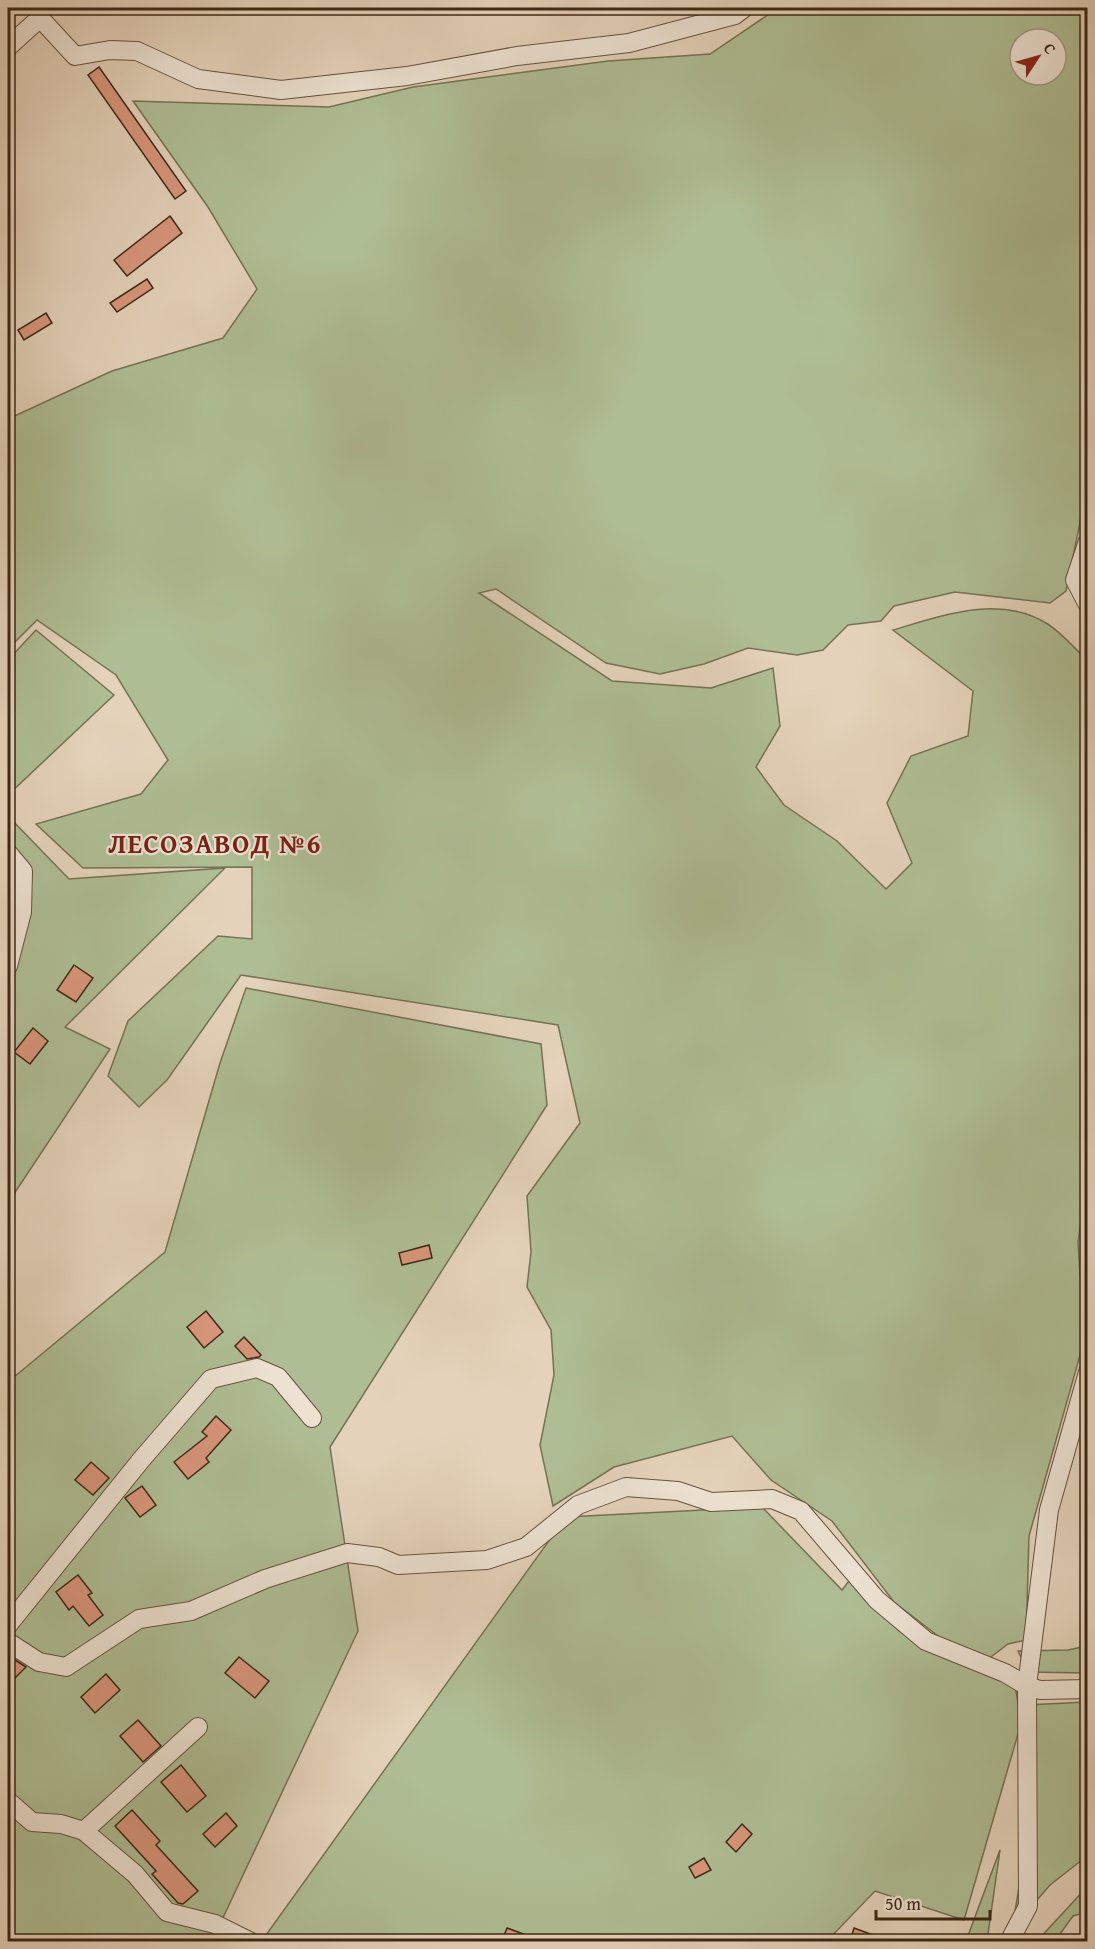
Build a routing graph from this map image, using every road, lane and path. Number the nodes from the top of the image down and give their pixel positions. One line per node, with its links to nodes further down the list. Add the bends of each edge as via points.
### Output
1 (744, 8): 2 (street, via 735,15 629,43 281,90 198,79 137,51 75,56 40,18)
2 (8, 47)
3 (1088, 541): 4 (street, via 1075,580)
4 (1088, 605)
5 (8, 853): 6 (street, via 23,871 22,912)
6 (8, 966)
7 (1088, 1372): 11 (street, via 1049,1510)
8 (312, 1419): 9 (street, via 278,1377 257,1368 211,1379)
9 (8, 1625)
10 (8, 1642): 11 (street, via 39,1662 66,1667 139,1619 191,1611 265,1579 347,1552 379,1557 398,1565 497,1557 526,1547 578,1505 626,1487 678,1491 711,1502 772,1498 801,1511 877,1600 901,1622 926,1641)
11 (1027, 1686): 12 (street, via 1040,1690); 17 (street, via 1028,1906)
12 (1088, 1689)
13 (198, 1727): 15 (street)
14 (8, 1801): 15 (street, via 32,1822)
15 (84, 1831): 16 (street, via 135,1874 167,1912 215,1924)
16 (251, 1941)
17 (1009, 1941)

